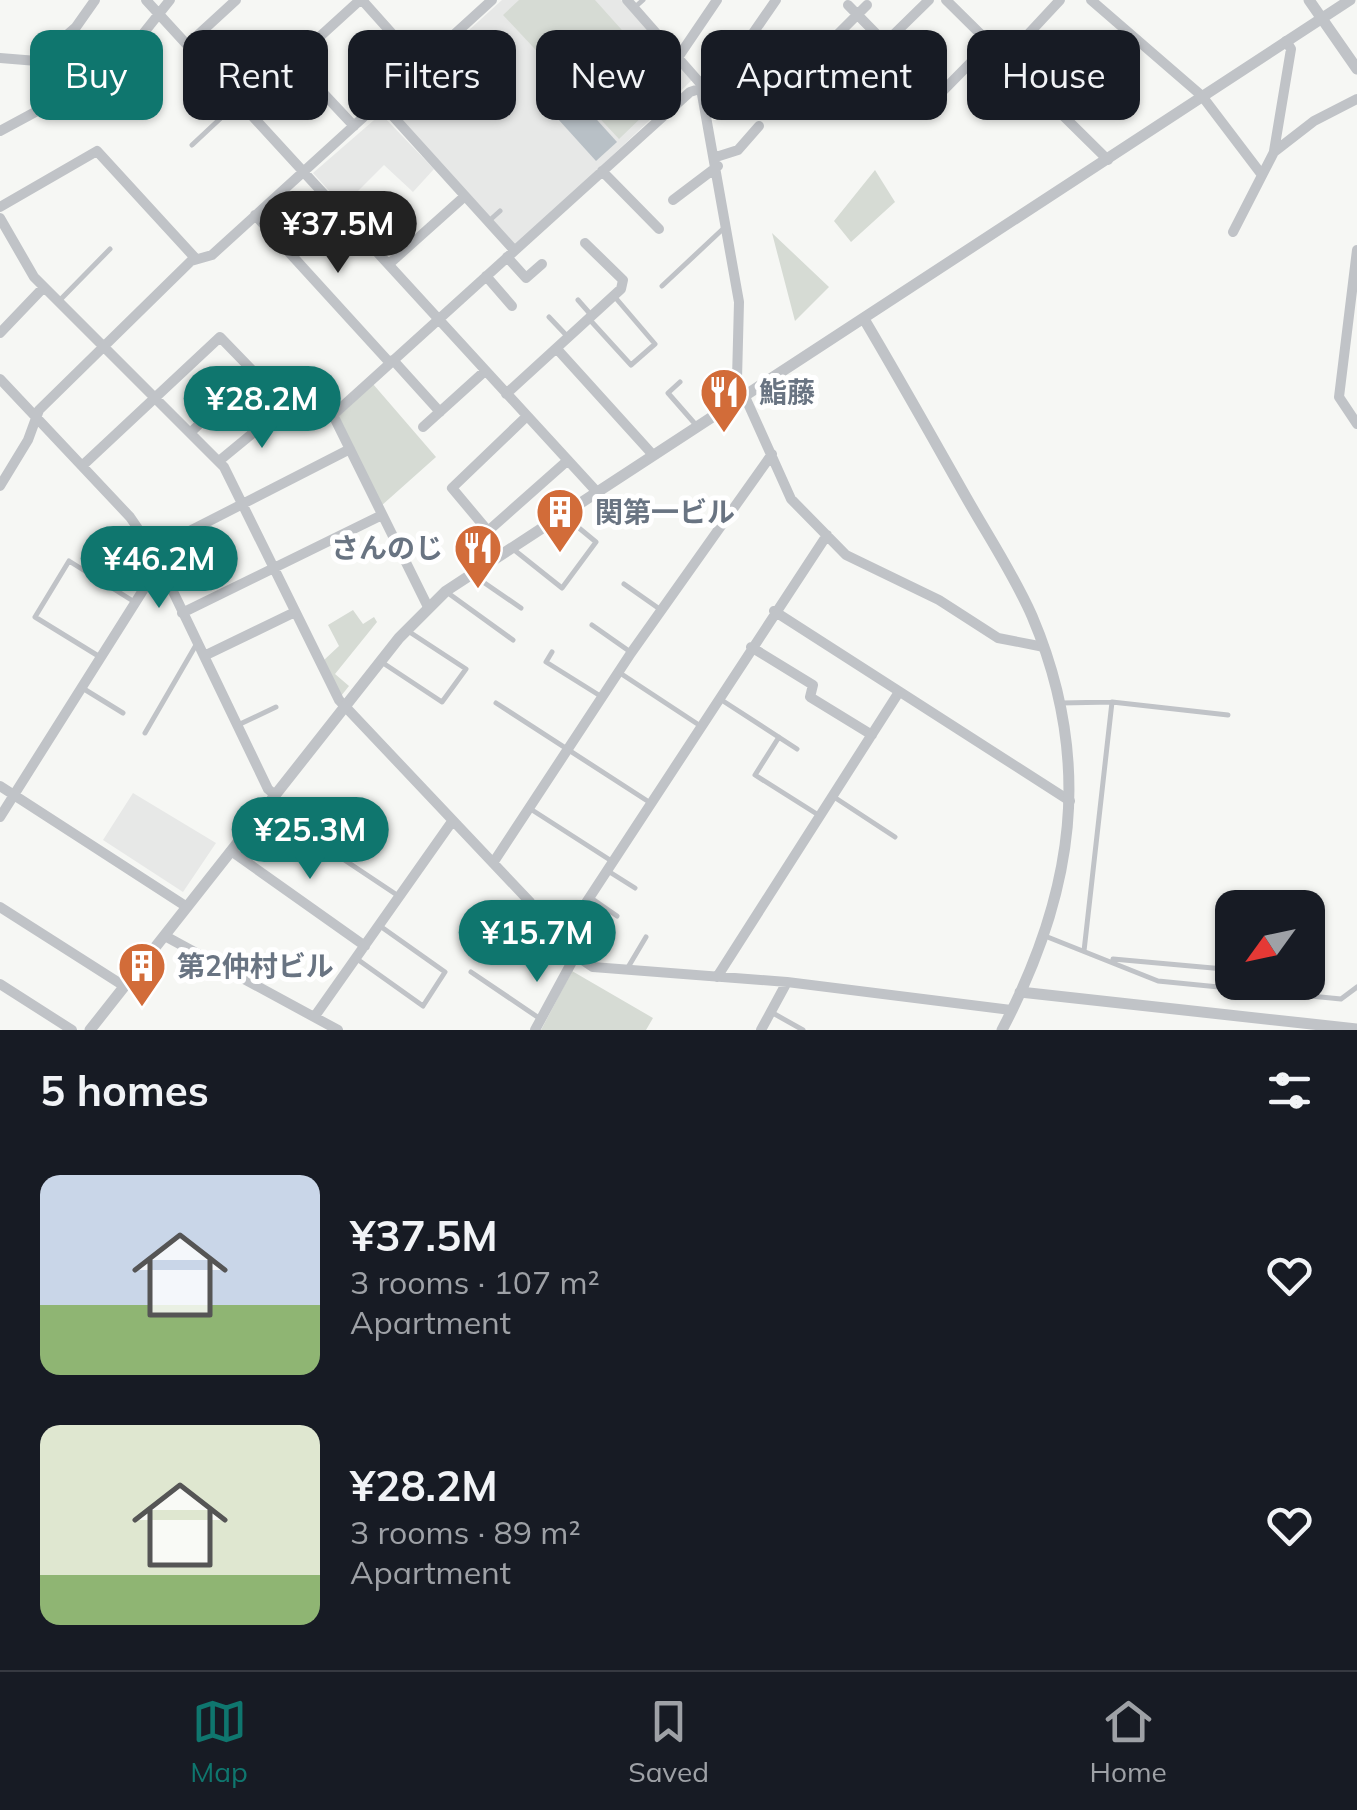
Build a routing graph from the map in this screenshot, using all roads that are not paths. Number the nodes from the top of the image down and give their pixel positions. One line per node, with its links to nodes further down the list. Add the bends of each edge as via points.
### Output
1 (95, 0): 37 (street, via 37,61)
2 (146, 0): 20 (street)
3 (170, 0): 20 (street)
4 (236, 0): 24 (street)
5 (361, 0): 25 (street); 26 (street)
6 (492, 0): 27 (street)
7 (718, 0): 36 (street)
8 (776, 0): 41 (street, via 730,64)
9 (929, 0): 31 (street)
10 (946, 0): 19 (street)
11 (967, 0): 19 (street)
12 (1060, 0): 33 (street)
13 (1091, 0): 23 (street)
14 (1309, 0): 22 (street)
15 (1350, 0): 22 (street)
16 (635, 3): 28 (street)
17 (848, 5): 21 (street)
18 (867, 6): 21 (street)
19 (956, 10): 32 (street)
20 (158, 14): 34 (street); 53 (street, via 115,69)
21 (858, 15): 29 (street); 30 (street)
22 (1321, 18): 35 (street); 40 (street)
23 (1124, 29): 43 (street)
24 (203, 30)
25 (328, 30)
26 (388, 30)
27 (460, 30)
28 (657, 30)
29 (843, 30)
30 (872, 30)
31 (899, 30)
32 (977, 30)
33 (1032, 30)
34 (183, 41)
35 (1286, 41): 43 (street); 55 (street, via 1291,48)
36 (681, 53)
37 (0, 58)
38 (681, 59): 41 (street)
39 (967, 66): 42 (street)
40 (1357, 69)
41 (700, 86): 57 (street); 59 (street)
42 (947, 86)
43 (1202, 96): 56 (street); 60 (street)
44 (328, 98): 51 (street)
45 (1357, 99): 55 (street)
46 (221, 120): 54 (lane)
47 (255, 120): 58 (street)
48 (360, 120): 51 (street)
49 (396, 120): 61 (street)
50 (1069, 120): 56 (street)
51 (354, 126): 58 (street)
52 (759, 126): 57 (street, via 742,147)
53 (0, 130)
54 (192, 145)
55 (1274, 152): 60 (street)
56 (1108, 160): 88 (street)
57 (717, 161): 62 (street); 68 (street)
58 (304, 171): 65 (street); 76 (street)
59 (602, 171): 69 (street); 74 (street)
60 (1262, 175): 70 (street)
61 (465, 196): 67 (street); 76 (street)
62 (673, 200)
63 (0, 208): 75 (street, via 96,151)
64 (500, 211): 67 (lane)
65 (256, 214): 75 (street, via 212,255); 93 (street)
66 (0, 218): 80 (street)
67 (488, 222): 74 (street)
68 (728, 226): 79 (lane); 99 (street)
69 (659, 229)
70 (1233, 232)
71 (585, 243): 81 (street, via 623,280)
72 (110, 248): 83 (lane)
73 (1357, 250): 104 (street, via 1339,396)
74 (511, 253): 77 (street, via 526,278); 78 (street)
75 (196, 260): 91 (street)
76 (388, 264): 87 (street)
77 (542, 264)
78 (486, 276): 84 (street); 87 (street)
79 (662, 286)
80 (44, 287): 83 (street); 89 (street)
81 (614, 296): 86 (street); 86 (lane, via 655,344 631,365)
82 (578, 300): 86 (lane)
83 (59, 301): 91 (street)
84 (512, 306)
85 (550, 317): 90 (lane)
86 (590, 318): 90 (street)
87 (438, 319): 93 (street); 94 (street)
88 (864, 319): 99 (street); 140 (street)
89 (0, 333)
90 (569, 338): 92 (street)
91 (104, 343): 98 (street); 103 (street)
92 (557, 349): 97 (street); 110 (street)
93 (392, 362): 101 (street); 108 (street, via 333,415)
94 (486, 370): 97 (street); 101 (street)
95 (0, 379): 103 (street)
96 (680, 382): 105 (lane, via 668,393)
97 (506, 394): 102 (street)
98 (157, 397): 107 (street); 107 (street, via 220,338 254,372); 113 (street)
99 (742, 397): 105 (street); 109 (street)
100 (272, 412): 111 (street)
101 (440, 412): 106 (street)
102 (526, 416): 112 (street); 119 (street, via 452,488)
103 (37, 419): 113 (street); 114 (street)
104 (1357, 424)
105 (698, 427): 110 (street)
106 (423, 428)
107 (191, 432): 111 (street)
108 (350, 449): 116 (street); 118 (street)
109 (772, 454): 120 (street, via 791,498); 131 (street)
110 (653, 456): 115 (street)
111 (219, 460): 116 (street)
112 (567, 461): 115 (street); 119 (street)
113 (82, 466): 123 (street, via 130,518)
114 (0, 486)
115 (597, 492): 117 (street)
116 (243, 502): 123 (street, via 176,538); 124 (street)
117 (562, 514): 121 (street); 121 (lane, via 596,542 562,588)
118 (382, 515): 124 (street); 129 (street)
119 (488, 531): 122 (street)
120 (826, 535): 132 (street); 140 (street, via 846,555 939,600 998,638)
121 (512, 546): 122 (street)
122 (499, 555): 125 (street)
123 (159, 564): 128 (street); 134 (street)
124 (274, 568): 133 (street); 134 (street)
125 (470, 574): 127 (street); 130 (lane)
126 (624, 584): 131 (lane)
127 (446, 591): 129 (street); 137 (lane)
128 (134, 602): 144 (street); 144 (lane, via 69,561 35,617)
129 (428, 607): 136 (street)
130 (520, 608)
131 (661, 610): 142 (street)
132 (774, 611): 139 (street); 150 (street)
133 (295, 612): 143 (street); 157 (street)
134 (182, 613): 138 (street)
135 (592, 626): 142 (lane)
136 (406, 630): 145 (street); 145 (lane, via 466,669 442,702)
137 (513, 640)
138 (197, 644): 143 (street); 162 (lane)
139 (751, 647): 152 (street); 163 (street, via 813,685 810,697)
140 (1044, 647): 155 (street)
141 (552, 652): 146 (lane)
142 (632, 653): 148 (street)
143 (204, 656): 160 (street)
144 (100, 657): 149 (street)
145 (380, 661): 157 (street)
146 (546, 662): 147 (lane); 151 (lane)
147 (539, 672)
148 (620, 673): 151 (street); 161 (lane)
149 (81, 687): 158 (lane); 168 (street)
150 (899, 692): 163 (street); 171 (street)
151 (602, 697): 166 (street)
152 (718, 698): 161 (street); 164 (lane)
153 (1112, 702): 155 (lane); 159 (lane); 195 (lane)
154 (496, 703): 166 (lane)
155 (1062, 704): 171 (street)
156 (276, 707): 160 (lane)
157 (345, 707): 169 (street); 176 (street)
158 (124, 713)
159 (1228, 715)
160 (237, 725): 169 (street)
161 (699, 725): 172 (street)
162 (144, 734)
163 (872, 735): 170 (street)
164 (779, 737): 165 (lane); 174 (lane, via 755,776)
165 (797, 749)
166 (568, 750): 172 (lane); 173 (street)
167 (0, 786): 168 (street)
168 (14, 795): 175 (street); 186 (street)
169 (275, 795): 178 (street)
170 (833, 796): 174 (street); 177 (lane)
171 (1070, 801): 191 (street, via 1066,856)
172 (650, 802): 181 (street)
173 (529, 808): 180 (street); 181 (lane)
174 (820, 816): 203 (street)
175 (0, 817)
176 (451, 823): 180 (street); 183 (street)
177 (895, 836)
178 (231, 851): 186 (street); 194 (street)
179 (340, 857): 183 (lane)
180 (493, 863): 189 (street, via 530,902)
181 (608, 865): 182 (lane); 184 (street)
182 (635, 888)
183 (400, 896): 188 (street)
184 (588, 896): 187 (lane); 193 (street)
185 (0, 907): 206 (street)
186 (186, 907): 190 (street)
187 (617, 916)
188 (380, 926): 194 (street); 197 (lane, via 445,972 423,1006)
189 (546, 931): 193 (street); 196 (street)
190 (165, 936): 206 (street); 211 (street)
191 (1045, 936): 195 (lane); 208 (street)
192 (646, 937): 201 (lane)
193 (559, 944): 198 (street)
194 (365, 946): 197 (street)
195 (1084, 951): 199 (lane)
196 (523, 954)
197 (356, 958): 211 (street)
198 (574, 958): 201 (street); 212 (street)
199 (1105, 959): 200 (lane); 207 (lane, via 1158,981 1341,999)
200 (1215, 968)
201 (625, 971): 203 (street)
202 (471, 972): 212 (lane)
203 (717, 977): 204 (street)
204 (787, 982): 209 (street); 210 (street)
205 (0, 984): 215 (street)
206 (124, 986): 213 (street)
207 (1357, 987)
208 (1020, 992): 209 (street); 214 (street)
209 (1011, 1010): 219 (street)
210 (771, 1011): 217 (street); 218 (lane)
211 (315, 1016): 216 (street)
212 (538, 1025)
213 (94, 1029)
214 (1357, 1029)
215 (72, 1030)
216 (338, 1030)
217 (761, 1030)
218 (804, 1030)
219 (1002, 1030)

